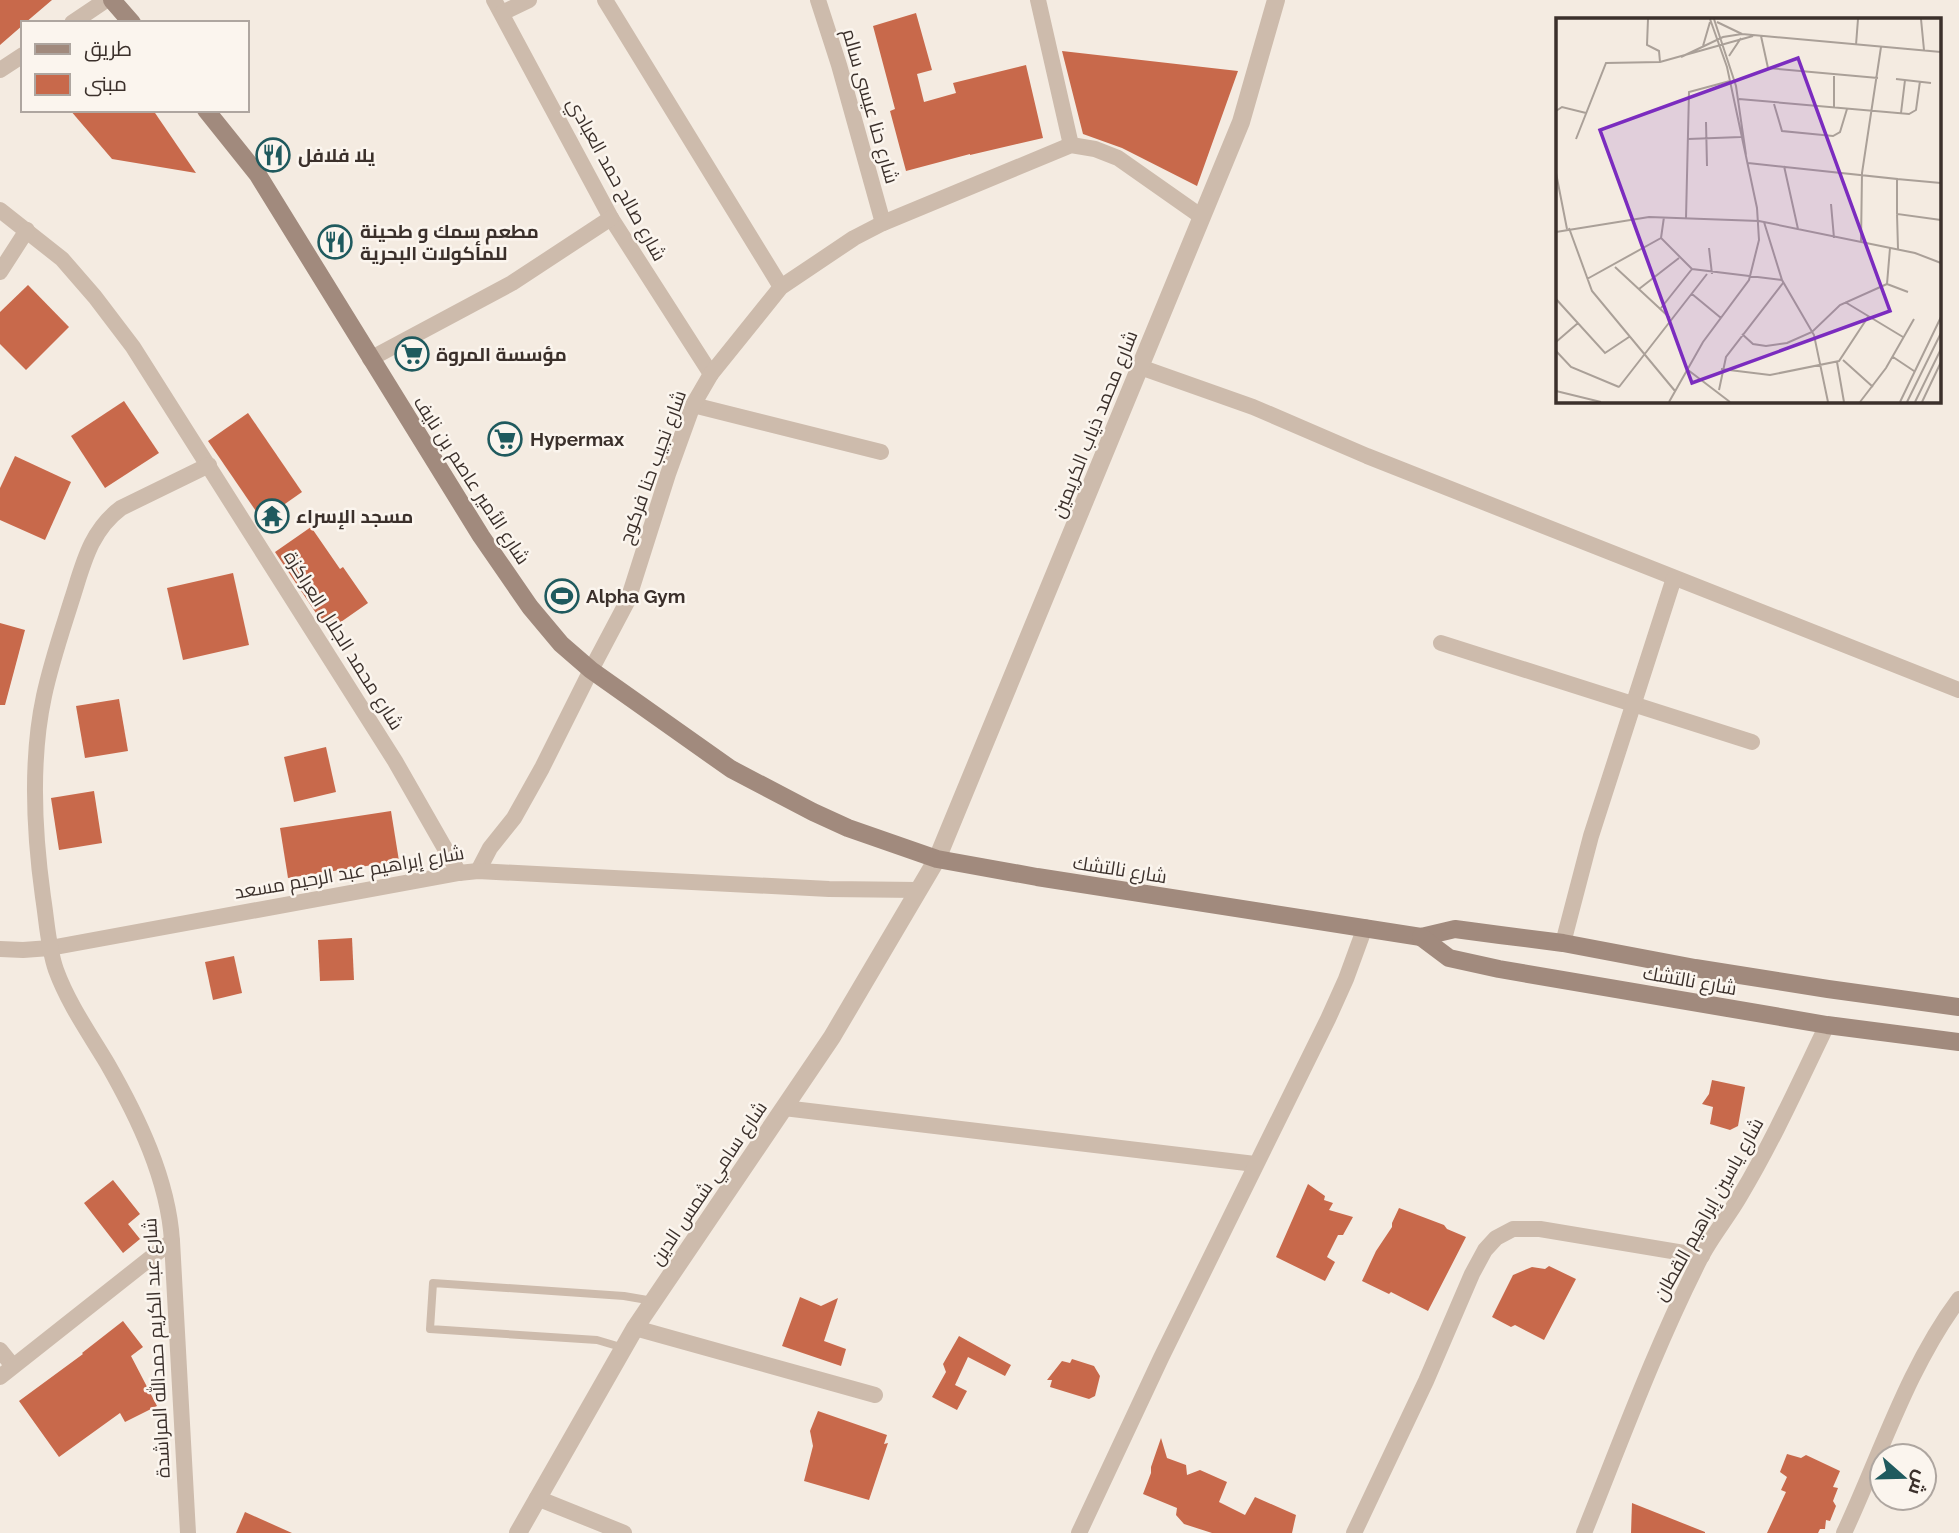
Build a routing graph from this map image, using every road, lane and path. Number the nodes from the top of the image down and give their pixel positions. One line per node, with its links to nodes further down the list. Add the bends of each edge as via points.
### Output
1 (106, 0): 9 (street)
2 (112, 0): 10 (main road)
3 (529, 0): 8 (street)
4 (605, 0): 21 (street)
5 (818, 0): 18 (street, شارع حنا عيسى سالم)
6 (1038, 0): 14 (street)
7 (1276, 0): 16 (street, شارع محمد ذياب الكريمين, via 1241,122)
8 (498, 7): 17 (street, شارع صالح حمد العبادي)
9 (75, 21)
10 (130, 21)
11 (21, 56): 12 (street)
12 (0, 70)
13 (208, 112): 22 (main road, شارع الأمير عاصم بن نايف, via 257,176)
14 (1071, 145): 16 (street, via 1118,158); 18 (street, شارع نجيب حنا فركوح)
15 (0, 210): 19 (street, شارع محمد الجلال العراكزة)
16 (1202, 217): 23 (street, شارع محمد ذياب الكريمين)
17 (611, 218): 22 (street, via 512,283); 24 (street, شارع صالح حمد العبادي)
18 (883, 223): 21 (street, شارع نجيب حنا فركوح)
19 (27, 230): 20 (street); 27 (street, شارع محمد الجلال العراكزة, via 62,259 115,323)
20 (0, 272)
21 (781, 287): 24 (street, شارع نجيب حنا فركوح)
22 (370, 359): 30 (main road, شارع الأمير عاصم بن نايف, via 530,607)
23 (1140, 368): 28 (street, via 1253,407); 34 (street, شارع محمد ذياب الكريمين)
24 (710, 374): 25 (street, شارع نجيب حنا فركوح)
25 (693, 405): 26 (street); 30 (street, شارع نجيب حنا فركوح, via 628,600)
26 (881, 452)
27 (209, 465): 36 (street, شارع محمد الجلال العراكزة, via 396,761); 41 (street, شارع عبد الكريم حمدالله المراشدة, via 111,515 98,530 80,574 45,690 37,745 36,820)
28 (1675, 578): 31 (street); 32 (street)
29 (1441, 643): 32 (street)
30 (591, 670): 34 (main road, شارع الأمير عاصم بن نايف, via 731,769 848,828); 35 (street, شارع نجيب حنا فركوح, via 542,768)
31 (1959, 690)
32 (1634, 703): 33 (street); 40 (street, via 1591,836)
33 (1752, 742)
34 (937, 859): 37 (street, شارع سامي شمس الدين); 38 (main road, شارع نالتشك)
35 (478, 872): 36 (street, شارع إبراهيم عبد الرحيم مسعد); 37 (street, شارع إبراهيم عبد الرحيم مسعد)
36 (459, 873): 41 (street, شارع إبراهيم عبد الرحيم مسعد)
37 (918, 890): 46 (street, شارع سامي شمس الدين, via 832,1037)
38 (1365, 927): 39 (main road, شارع نالتشك); 47 (street, via 1328,1019)
39 (1421, 937): 40 (main road, شارع نالتشك, via 1455,929); 44 (main road, شارع نالتشك, via 1449,958 1499,969)
40 (1563, 943): 43 (main road, شارع نالتشك, via 1695,968)
41 (50, 948): 42 (street, شارع إبراهيم عبد الرحيم مسعد); 48 (street, شارع عبد الكريم حمدالله المراشدة, via 62,985 117,1081 149,1150 168,1206)
42 (0, 949)
43 (1959, 1007)
44 (1827, 1025): 45 (main road, شارع نالتشك); 49 (street, شارع ياسين إبراهيم القطان, via 1770,1143)
45 (1959, 1042)
46 (784, 1108): 47 (street); 51 (street, شارع سامي شمس الدين)
47 (1255, 1164): 61 (street)
48 (172, 1241): 55 (street); 58 (street, شارع عبد الكريم حمدالله المراشدة)
49 (1702, 1256): 62 (street, via 1540,1228 1513,1229 1496,1238 1472,1274); 63 (street, شارع ياسين إبراهيم القطان, via 1657,1349)
50 (1959, 1299): 64 (street, via 1912,1380)
51 (653, 1301): 52 (street, شارع سامي شمس الدين); 53 (lane, via 433,1283 430,1329 597,1340)
52 (635, 1328): 53 (street, شارع سامي شمس الدين); 56 (street)
53 (624, 1348): 57 (street, شارع سامي شمس الدين)
54 (0, 1350): 55 (street)
55 (6, 1371)
56 (875, 1395)
57 (537, 1498): 59 (street, شارع سامي شمس الدين); 60 (street)
58 (188, 1533)
59 (518, 1533)
60 (624, 1533)
61 (1079, 1533)
62 (1354, 1533)
63 (1584, 1533)
64 (1844, 1533)

